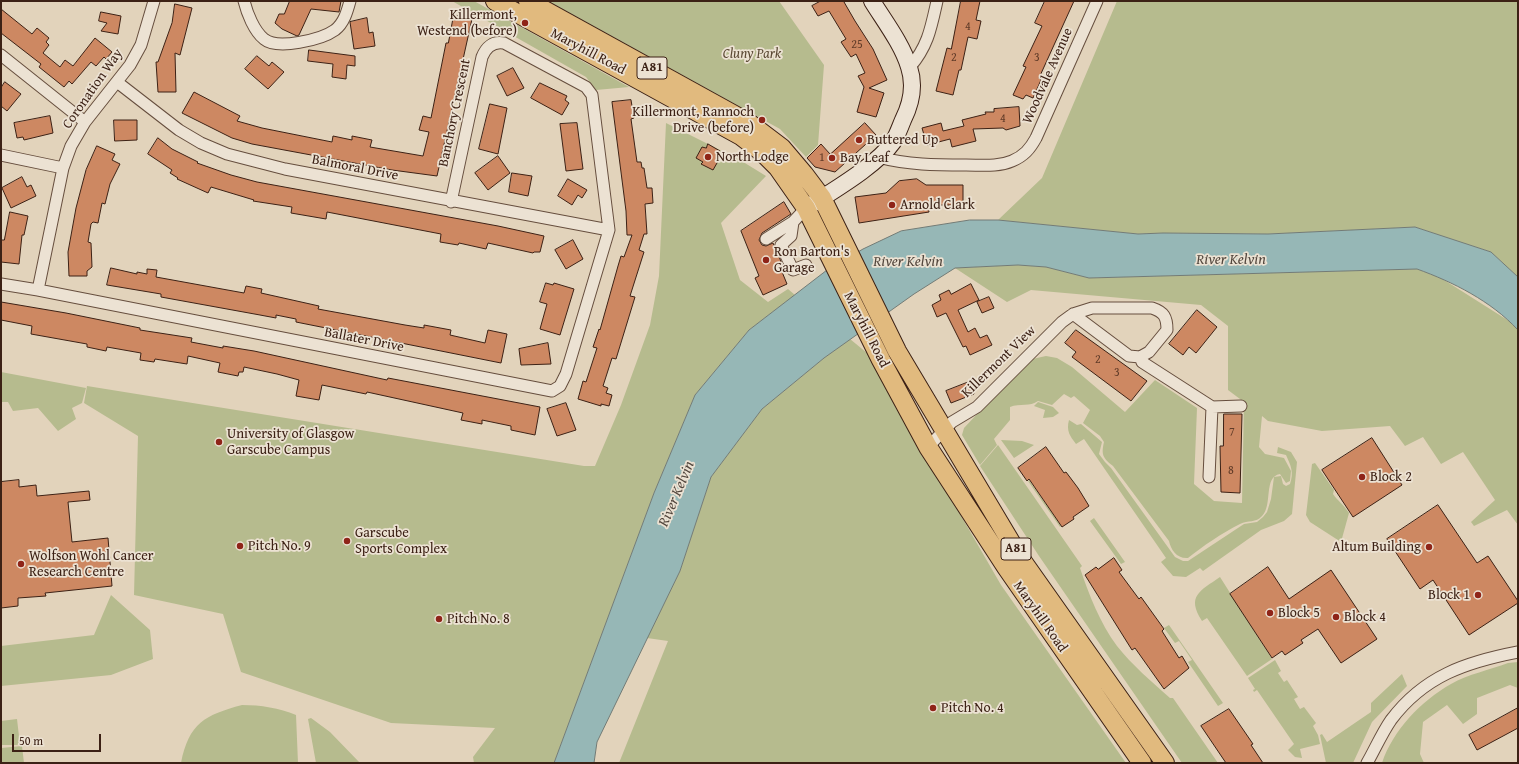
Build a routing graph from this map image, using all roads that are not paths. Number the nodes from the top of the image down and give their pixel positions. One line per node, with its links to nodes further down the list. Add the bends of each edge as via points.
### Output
1 (154, 1): 11 (street, Coronation Way, via 141,45)
2 (244, 1): 3 (street, via 262,38 267,41 296,44 315,40 334,30 346,17)
3 (350, 1)
4 (495, 1): 18 (main road, Maryhill Road / A81, via 741,136 778,168)
5 (528, 1): 16 (main road, Maryhill Road / A81, via 749,123 782,148)
6 (872, 1): 10 (street)
7 (937, 1): 10 (street, via 928,40 920,56)
8 (1097, 1): 14 (street, Woodvale Avenue, via 1029,150 1001,164 929,165)
9 (1, 55): 12 (street)
10 (910, 67): 14 (street, via 910,108 893,142)
11 (117, 82): 12 (street, Coronation Way); 17 (street, Balmoral Drive, via 179,130 227,154 285,169)
12 (85, 122): 15 (street, Coronation Way, via 71,146)
13 (1, 155): 15 (street)
14 (878, 157): 16 (street)
15 (63, 168): 24 (street, Coronation Way)
16 (822, 198): 18 (street); 26 (main road, Maryhill Road / A81)
17 (451, 202): 20 (street, Balmoral Drive); 20 (street, Banchory Crescent, via 482,57 489,46 499,42 586,87 592,95)
18 (806, 208): 19 (street); 28 (main road, Maryhill Road / A81)
19 (793, 222): 21 (street); 22 (street, via 791,236 781,245 793,270)
20 (609, 230): 24 (street, Ballater Drive, via 566,374 560,386 552,391)
21 (766, 239)
22 (806, 265)
23 (1, 284): 24 (street, Ballater Drive)
24 (38, 290)
25 (1073, 314): 27 (street, via 1129,356); 27 (street, Killermont View, via 1092,308 1152,308 1160,311 1165,316 1167,330 1149,352); 31 (street, Killermont View, via 977,406)
26 (897, 351): 28 (main road); 31 (main road, Maryhill Road / A81)
27 (1140, 357): 30 (street, via 1142,362)
28 (881, 360): 32 (main road, Maryhill Road / A81)
29 (1241, 406): 30 (street)
30 (1212, 407): 33 (street)
31 (945, 429): 32 (street, Killermont View); 36 (main road, Maryhill Road / A81, via 1021,559)
32 (928, 447): 35 (main road, Maryhill Road / A81, via 1006,567)
33 (1209, 477)
34 (1518, 652): 37 (street, via 1482,659 1446,673 1415,693 1391,721)
35 (1142, 763)
36 (1165, 763)
37 (1367, 763)

